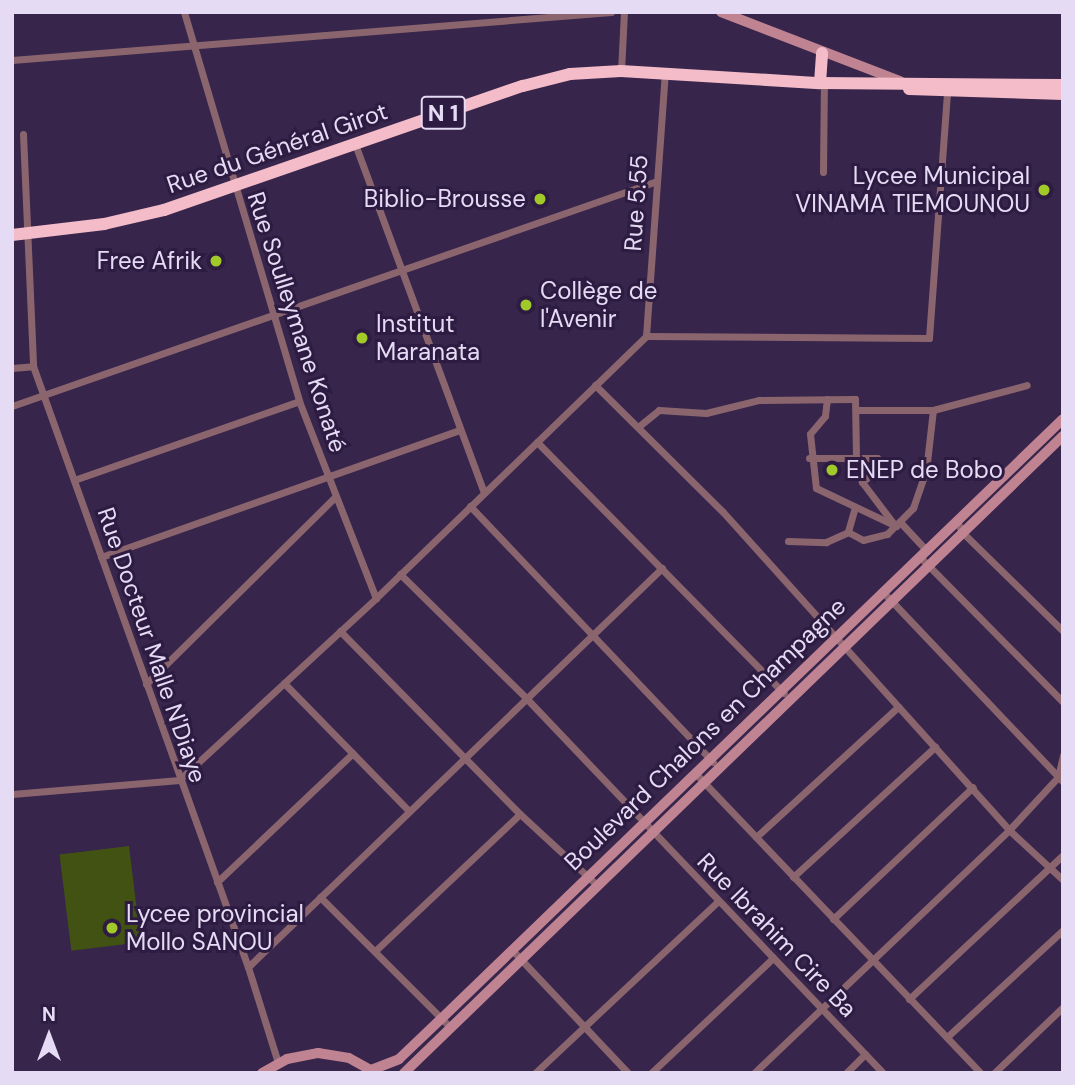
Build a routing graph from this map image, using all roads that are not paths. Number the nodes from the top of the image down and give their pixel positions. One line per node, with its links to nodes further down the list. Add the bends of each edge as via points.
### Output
1 (184, 12): 5 (street, Rue Soulleymane Konaté)
2 (611, 12): 5 (street)
3 (624, 12): 8 (street)
4 (721, 12): 6 (main road)
5 (192, 43): 7 (street); 20 (street, Rue Soulleymane Konaté)
6 (822, 53): 10 (main road); 11 (highway)
7 (12, 60)
8 (621, 71): 9 (highway, Rue du Général Girot / N 1); 17 (highway, Rue du Général Girot / N 1, via 546,79)
9 (666, 72): 11 (highway, Rue du Général Girot / N 1); 19 (street, Rue 5.55)
10 (900, 81): 12 (highway, N 1); 14 (highway, N 1)
11 (822, 83): 12 (highway, Rue du Général Girot / N 1); 18 (street)
12 (885, 84): 14 (highway, N 1)
13 (1063, 85): 14 (highway, N 1)
14 (948, 87): 15 (highway, N 1); 25 (street, via 929,338)
15 (1063, 94)
16 (23, 134): 21 (street, Rue Docteur Malle N'Diaye)
17 (355, 144): 20 (highway, Rue du Général Girot / N 1); 23 (street)
18 (823, 172)
19 (657, 181): 23 (street); 25 (street, Rue 5.55)
20 (233, 186): 21 (highway, Rue du Général Girot / N 1, via 137,216); 24 (street, Rue Soulleymane Konaté)
21 (27, 234): 22 (highway, Rue du Général Girot / N 1); 26 (street, Rue Docteur Malle N'Diaye)
22 (12, 235)
23 (402, 272): 24 (street); 38 (street)
24 (273, 316): 30 (street); 32 (street, Rue Soulleymane Konaté)
25 (646, 336): 28 (street)
26 (33, 366): 27 (street); 30 (street, Rue Docteur Malle N'Diaye)
27 (12, 368)
28 (595, 385): 37 (street); 40 (street)
29 (1027, 385): 34 (street)
30 (43, 396): 33 (street); 44 (street, Rue Docteur Malle N'Diaye)
31 (827, 399): 35 (street, via 855,399); 37 (street, via 759,400 706,413 659,410); 41 (street, via 825,416 810,434)
32 (299, 401): 43 (street, Rue Soulleymane Konaté); 44 (street)
33 (12, 406)
34 (933, 410): 35 (street); 50 (street, via 926,471 913,508)
35 (856, 411): 42 (street)
36 (1063, 419): 49 (main road, Boulevard Chalons en Champagne)
37 (638, 427): 64 (street)
38 (459, 430): 43 (street); 45 (street)
39 (1063, 436): 52 (main road, Boulevard Chalons en Champagne)
40 (537, 442): 45 (street); 57 (street)
41 (809, 458): 42 (street); 48 (street, via 816,488)
42 (856, 458): 50 (street, via 877,458 876,471 862,482)
43 (326, 478): 46 (street, Rue Soulleymane Konaté); 55 (street)
44 (74, 480): 55 (street, Rue Docteur Malle N'Diaye)
45 (484, 492): 47 (street)
46 (334, 498): 60 (street, Rue Soulleymane Konaté); 68 (street)
47 (470, 506): 58 (street); 65 (street)
48 (855, 507): 50 (street); 51 (street)
49 (957, 521): 52 (street); 54 (main road, Boulevard Chalons en Champagne)
50 (898, 524): 51 (street, via 863,540); 54 (street)
51 (848, 531): 53 (street, via 816,544)
52 (962, 532): 56 (main road, Boulevard Chalons en Champagne); 63 (street)
53 (788, 541)
54 (923, 554): 56 (street); 59 (main road, Boulevard Chalons en Champagne)
55 (101, 557): 68 (street, Rue Docteur Malle N'Diaye)
56 (929, 566): 61 (main road, Boulevard Chalons en Champagne); 72 (street)
57 (662, 568): 65 (street); 69 (street)
58 (400, 574): 60 (street); 70 (street)
59 (883, 592): 61 (street); 64 (main road, Boulevard Chalons en Champagne)
60 (376, 598): 62 (street)
61 (892, 603): 66 (main road, Boulevard Chalons en Champagne); 81 (street)
62 (340, 631): 67 (street); 77 (street)
63 (1063, 631)
64 (838, 635): 66 (street); 69 (main road, Boulevard Chalons en Champagne)
65 (593, 636): 70 (street); 78 (street)
66 (846, 646): 71 (main road, Boulevard Chalons en Champagne); 73 (street)
67 (284, 683): 75 (street); 82 (street)
68 (146, 684): 82 (street, Rue Docteur Malle N'Diaye)
69 (780, 689): 71 (street); 78 (main road, Boulevard Chalons en Champagne)
70 (527, 699): 77 (street); 88 (street)
71 (790, 699): 79 (main road, Boulevard Chalons en Champagne)
72 (1063, 702)
73 (898, 707): 74 (street); 91 (street)
74 (935, 747): 84 (street); 95 (street)
75 (354, 753): 86 (street); 97 (street)
76 (1063, 755): 81 (street)
77 (465, 757): 86 (street); 87 (street)
78 (710, 759): 79 (street); 80 (main road, Boulevard Chalons en Champagne)
79 (719, 769): 83 (main road, Boulevard Chalons en Champagne)
80 (695, 773): 83 (street); 88 (main road, Boulevard Chalons en Champagne)
81 (1060, 779): 89 (street)
82 (179, 780): 85 (street); 97 (street, Rue Docteur Malle N'Diaye)
83 (704, 783): 90 (main road, Boulevard Chalons en Champagne); 91 (street)
84 (973, 787): 89 (street); 101 (street)
85 (12, 794)
86 (408, 810): 99 (street)
87 (520, 814): 94 (street); 103 (street)
88 (645, 823): 90 (street, Rue Ibrahim Cire Ba); 94 (main road, Boulevard Chalons en Champagne)
89 (1009, 830): 93 (street); 106 (street)
90 (653, 832): 98 (main road, Boulevard Chalons en Champagne); 100 (street, Rue Ibrahim Cire Ba)
91 (756, 838): 95 (street)
92 (1063, 855): 93 (street)
93 (1051, 866): 96 (street); 108 (street)
94 (589, 876): 98 (street); 104 (main road, Boulevard Chalons en Champagne)
95 (793, 877): 101 (street)
96 (1063, 880)
97 (217, 882): 107 (street, Rue Docteur Malle N'Diaye)
98 (597, 885): 104 (main road, Boulevard Chalons en Champagne)
99 (320, 897): 103 (street); 107 (street)
100 (718, 901): 105 (street, Rue Ibrahim Cire Ba); 112 (street)
101 (833, 919): 106 (street)
102 (1063, 930): 113 (street)
103 (375, 951): 111 (street)
104 (516, 954): 111 (main road, Boulevard Chalons en Champagne); 112 (street)
105 (773, 958): 110 (street, Rue Ibrahim Cire Ba); 121 (street)
106 (872, 961): 108 (street); 110 (street)
107 (248, 967): 115 (street, Rue Docteur Malle N'Diaye)
108 (909, 999): 113 (street)
109 (1063, 1007): 126 (street)
110 (822, 1009): 114 (street, Rue Ibrahim Cire Ba); 122 (street)
111 (445, 1022): 116 (main road, Boulevard Chalons en Champagne, via 399,1059); 118 (main road, Boulevard Chalons en Champagne)
112 (585, 1025): 119 (street); 120 (street)
113 (947, 1037): 125 (street)
114 (865, 1054): 123 (street); 124 (street, Rue Ibrahim Cire Ba)
115 (278, 1063): 116 (main road, via 324,1054 349,1058); 117 (main road)
116 (373, 1071)
117 (262, 1073)
118 (404, 1073)
119 (535, 1073)
120 (628, 1073)
121 (651, 1073)
122 (754, 1073)
123 (846, 1073)
124 (883, 1073)
125 (981, 1073)
126 (994, 1073)

